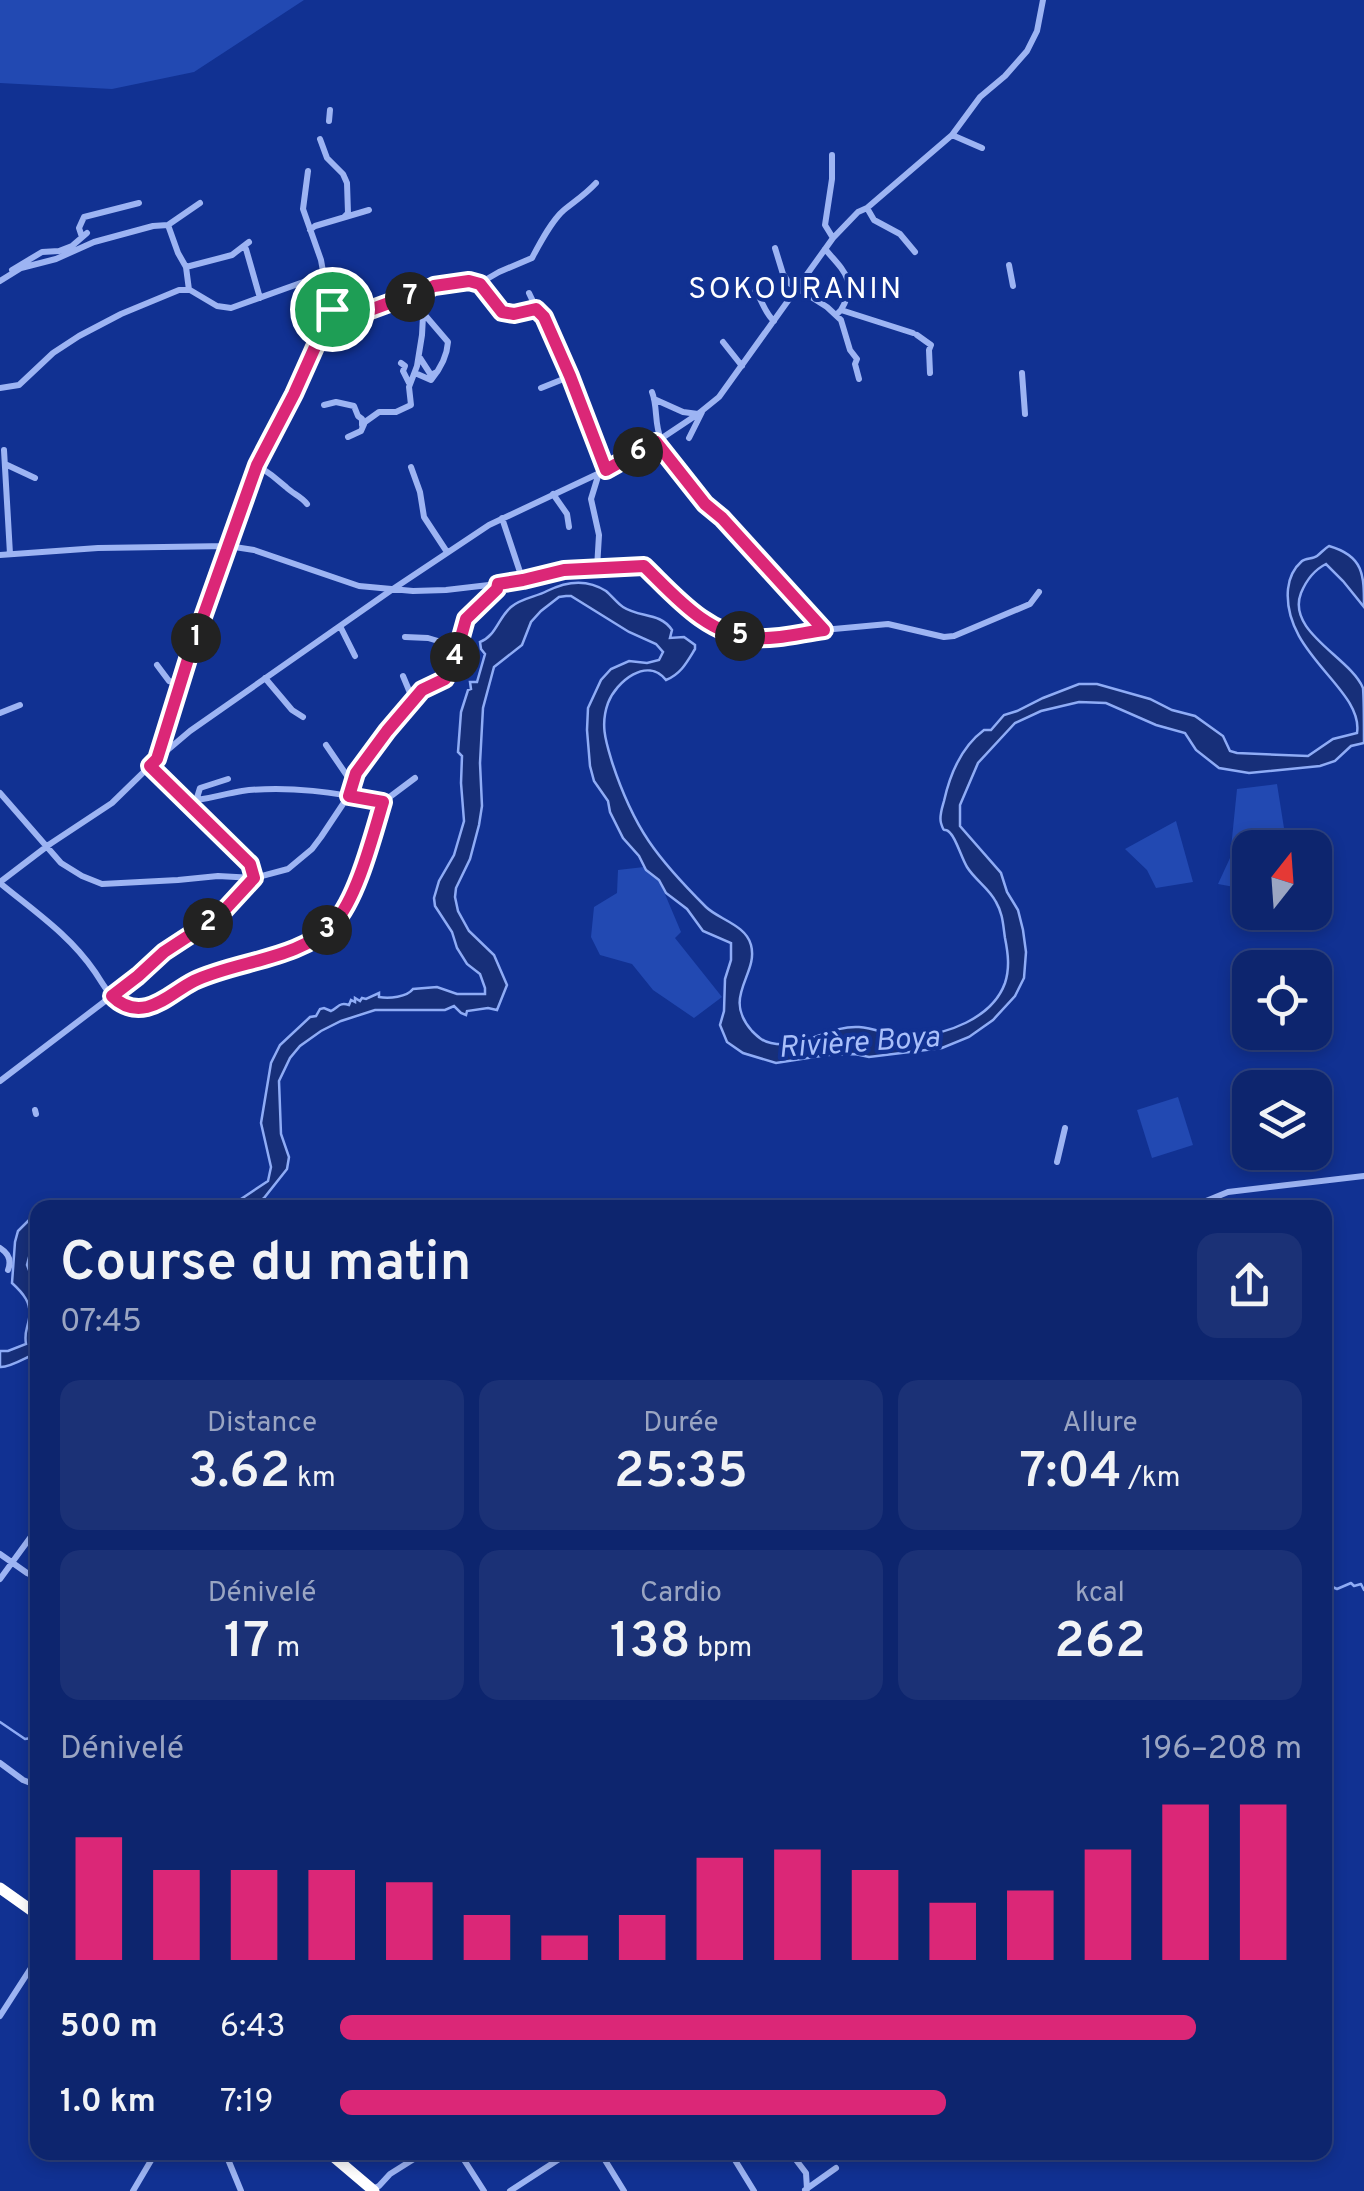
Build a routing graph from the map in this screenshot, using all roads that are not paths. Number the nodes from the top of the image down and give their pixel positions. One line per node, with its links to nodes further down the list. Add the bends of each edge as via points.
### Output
1 (1043, 0): 4 (street, via 1027,52)
2 (330, 110): 3 (street)
3 (329, 121)
4 (952, 135): 6 (street); 12 (street)
5 (320, 139): 14 (street, via 347,183)
6 (982, 148)
7 (832, 156): 17 (street, via 825,225)
8 (308, 171): 16 (street, via 303,210)
9 (596, 183): 25 (street, via 560,213 532,258)
10 (140, 203): 24 (street, via 84,217 79,228 85,235 72,246 42,252)
11 (200, 203): 15 (street)
12 (867, 208): 17 (street); 20 (street)
13 (369, 210): 14 (street)
14 (344, 218): 16 (street)
15 (168, 225): 22 (street); 24 (street, via 94,242)
16 (310, 230): 23 (street)
17 (833, 238): 19 (street)
18 (775, 248): 27 (street, via 783,274)
19 (825, 249): 27 (street); 36 (street, via 848,276)
20 (916, 252)
21 (1008, 266): 26 (street)
22 (186, 267): 28 (street); 31 (street, via 248,246)
23 (323, 274): 31 (street); 34 (street)
24 (2, 280)
25 (480, 284): 33 (street, via 434,286); 35 (street, via 502,312)
26 (1014, 286)
27 (798, 287): 36 (street); 39 (street)
28 (190, 290): 31 (street, via 230,308); 52 (street, via 121,314 53,353 19,385)
29 (755, 291): 39 (street)
30 (529, 293): 35 (street)
31 (260, 298)
32 (337, 298): 34 (street)
33 (403, 299): 37 (street); 38 (street)
34 (332, 309): 38 (street); 40 (street)
35 (536, 309): 49 (street)
36 (839, 313): 47 (street, via 915,334 931,345); 50 (street)
37 (423, 314): 42 (street); 46 (street, via 448,342)
38 (340, 321): 40 (street)
39 (774, 321): 44 (street)
40 (322, 333): 62 (street)
41 (723, 342): 44 (street)
42 (419, 357): 45 (street); 46 (street, via 430,375)
43 (401, 363): 51 (street)
44 (742, 366): 55 (street)
45 (415, 372): 46 (street, via 431,380); 51 (street)
46 (437, 372)
47 (930, 373)
48 (1022, 373): 56 (street)
49 (570, 376): 53 (street); 64 (street)
50 (859, 379)
51 (410, 385): 57 (street, via 411,405 379,412)
52 (0, 388)
53 (541, 388)
54 (324, 405): 57 (street, via 354,406)
55 (700, 412): 59 (street); 60 (street); 60 (street, via 683,412 653,395)
56 (1025, 414)
57 (362, 426): 58 (street)
58 (348, 437)
59 (689, 438)
60 (658, 441): 64 (street); 80 (street, via 705,504)
61 (3, 454): 65 (street); 72 (street)
62 (257, 465): 67 (street); 70 (street)
63 (411, 467): 71 (street, via 424,516)
64 (603, 471): 66 (street); 74 (street, via 591,499)
65 (35, 478)
66 (553, 494): 68 (street); 69 (street)
67 (307, 504)
68 (502, 518): 71 (street); 75 (street)
69 (568, 527)
70 (228, 546): 72 (street); 77 (street); 87 (street)
71 (448, 552): 77 (street)
72 (10, 554): 73 (street)
73 (0, 555)
74 (597, 568): 75 (street); 80 (street, via 644,566 696,615 732,635 756,639)
75 (523, 580): 76 (street)
76 (498, 584): 77 (street); 82 (street, via 466,619)
77 (390, 590): 79 (street)
78 (1039, 592): 80 (street, via 1030,604 954,636 888,624)
79 (340, 626): 83 (street); 86 (street)
80 (824, 630)
81 (405, 637): 82 (street)
82 (458, 646): 88 (street, via 445,679)
83 (355, 656)
84 (157, 665): 87 (street)
85 (403, 676): 88 (street)
86 (265, 678): 91 (street); 94 (street)
87 (180, 684): 92 (street)
88 (413, 701): 99 (street)
89 (20, 705): 90 (street)
90 (0, 712)
91 (303, 717)
92 (165, 733): 94 (street); 95 (street)
93 (326, 745): 99 (street)
94 (168, 750): 95 (street)
95 (157, 759): 96 (street)
96 (150, 766): 102 (street); 104 (street, via 112,803)
97 (415, 778): 103 (street)
98 (228, 779): 102 (street, via 200,788)
99 (352, 783): 101 (street)
100 (0, 794): 104 (street)
101 (349, 796): 102 (street, via 273,790); 103 (street); 105 (street, via 303,858)
102 (191, 801): 105 (street, via 250,864)
103 (383, 802): 107 (street, via 345,910 315,939 212,974 144,1008)
104 (44, 848): 105 (street, via 102,884); 106 (street)
105 (254, 878): 107 (street, via 219,916)
106 (0, 883): 107 (street, via 59,930)
107 (112, 996): 108 (street)
108 (0, 1081)
109 (1065, 1128): 110 (street)
110 (1057, 1162)
111 (1364, 1176): 112 (street)
112 (1208, 1200)
113 (0, 1248): 114 (street)
114 (8, 1270)
115 (30, 1536): 117 (street)
116 (0, 1554): 117 (street)
117 (13, 1562): 118 (street); 119 (street)
118 (30, 1573)
119 (0, 1579)
120 (0, 1763): 121 (street)
121 (30, 1783)
122 (0, 1888): 123 (highway)
123 (30, 1910)
124 (30, 1971): 125 (street)
125 (0, 2016)
126 (151, 2160): 139 (street)
127 (229, 2160): 140 (street)
128 (340, 2160): 136 (highway)
129 (412, 2160): 136 (street)
130 (464, 2160): 141 (street)
131 (558, 2160): 137 (street)
132 (605, 2160): 143 (street)
133 (735, 2160): 144 (street)
134 (796, 2160): 138 (street, via 806,2172)
135 (836, 2168): 138 (street)
136 (373, 2190)
137 (512, 2190): 142 (street)
138 (805, 2190)
139 (133, 2191)
140 (242, 2191)
141 (484, 2191)
142 (530, 2191)
143 (624, 2191)
144 (754, 2191)

